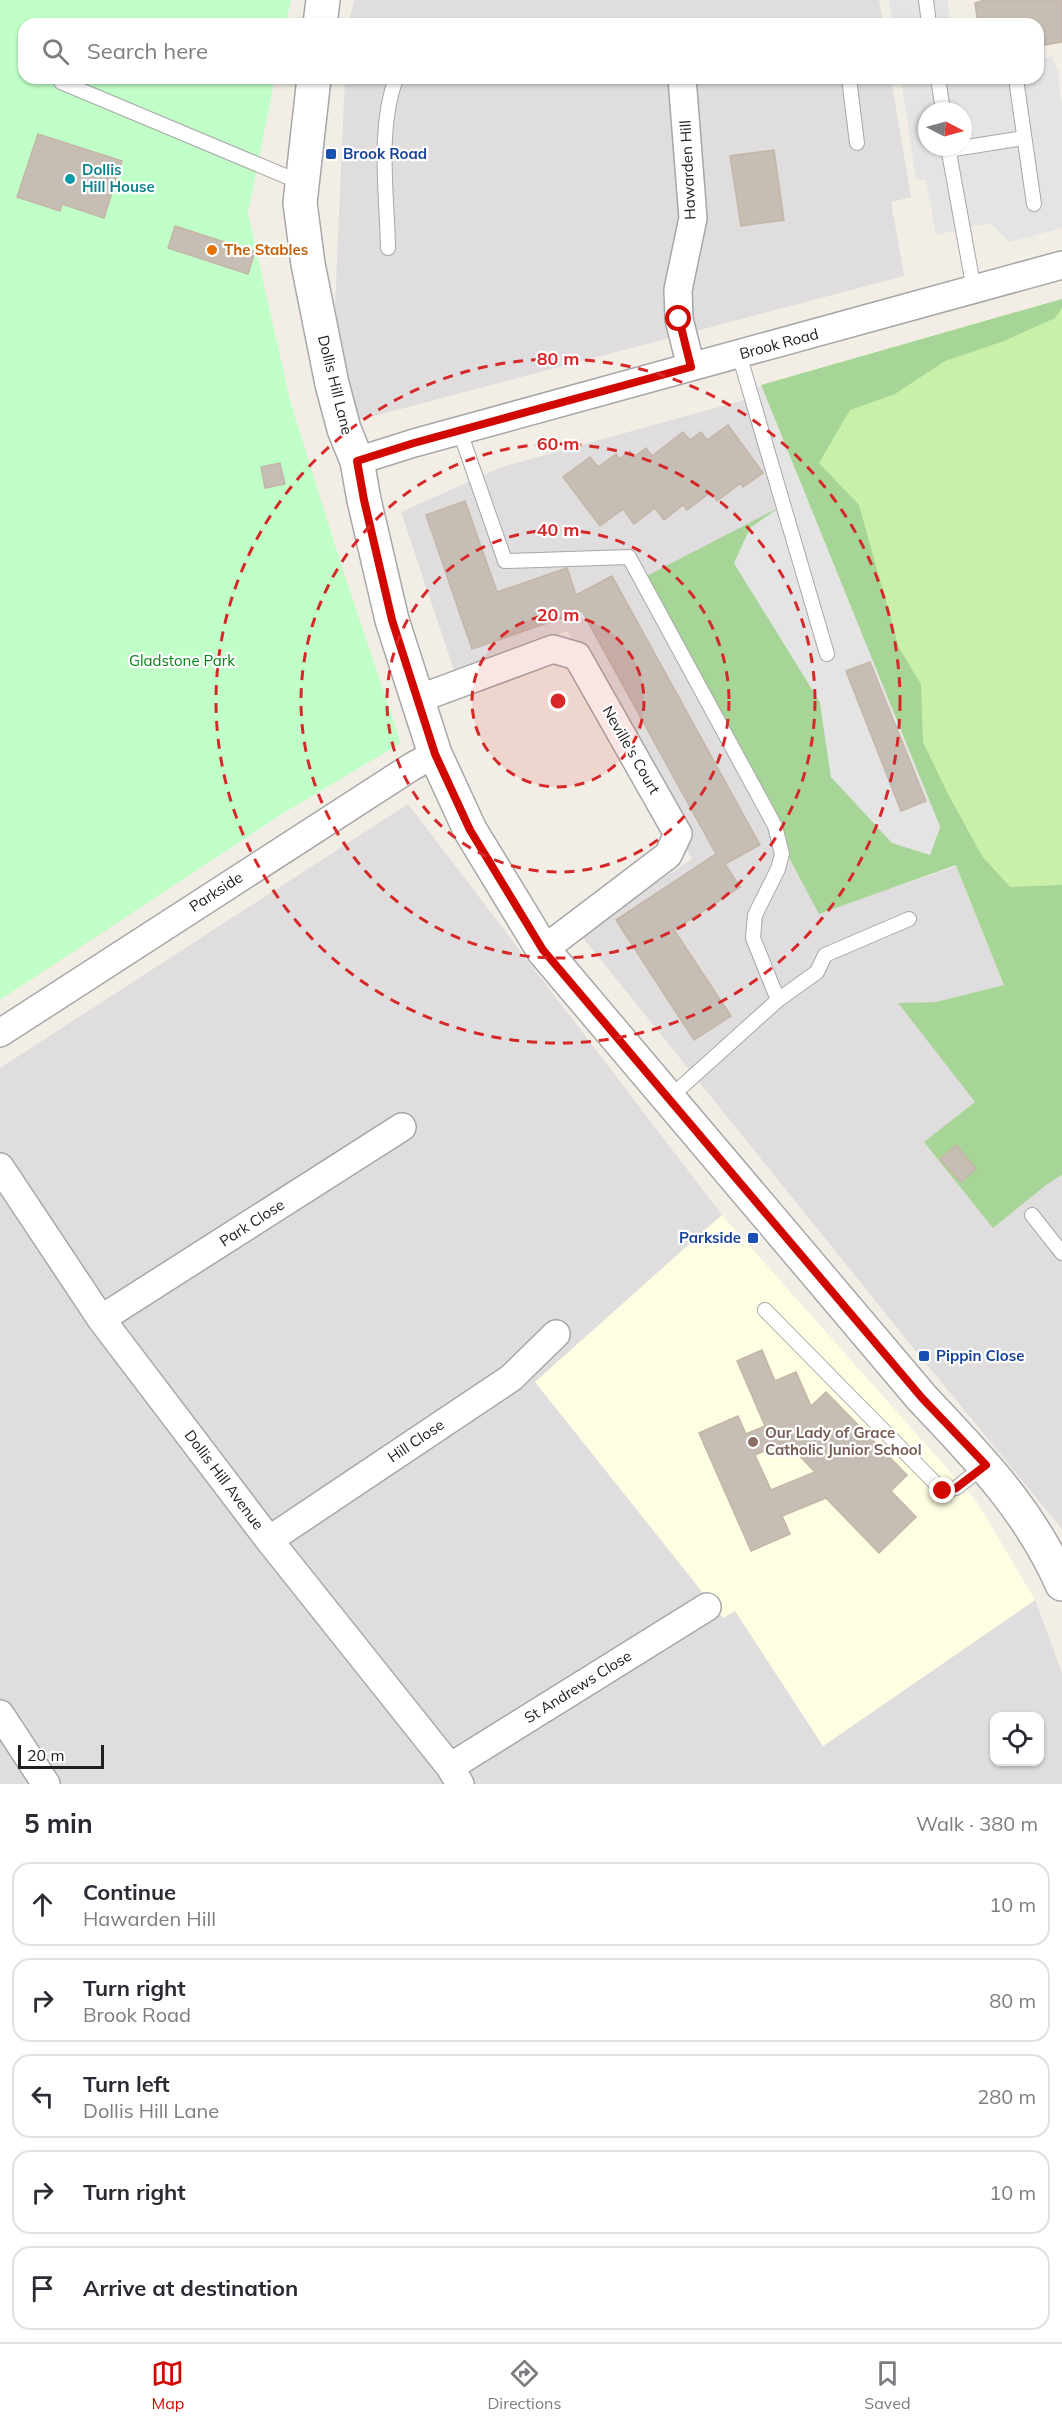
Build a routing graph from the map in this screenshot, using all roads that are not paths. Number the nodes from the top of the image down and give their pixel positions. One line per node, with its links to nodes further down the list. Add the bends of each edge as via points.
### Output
1 (323, 0): 3 (street)
2 (926, 0): 4 (lane)
3 (321, 18)
4 (928, 18)
5 (66, 84): 17 (lane)
6 (313, 84): 17 (street, Dollis Hill Lane)
7 (394, 84): 19 (lane, via 385,123)
8 (682, 84): 23 (street, Hawarden Hill, via 693,218 678,290 679,319)
9 (850, 84): 14 (lane)
10 (939, 84): 12 (lane)
11 (1017, 84): 13 (lane)
12 (942, 102)
13 (1024, 138): 15 (lane); 18 (lane)
14 (857, 143)
15 (972, 146)
16 (949, 156): 21 (lane)
17 (302, 183): 25 (street, Dollis Hill Lane, via 300,203 306,254 327,363 344,429)
18 (1034, 204)
19 (388, 248)
20 (1062, 265): 21 (street, Brook Road)
21 (974, 290): 22 (street, Brook Road)
22 (739, 354): 23 (street, Brook Road); 26 (lane)
23 (691, 367): 24 (street, Brook Road)
24 (460, 432): 25 (street, Brook Road); 31 (lane, via 505,561 629,557 775,826 782,854 754,915 753,938)
25 (357, 461): 27 (street, Dollis Hill Lane, via 392,620)
26 (826, 654)
27 (418, 699): 28 (street, Dollis Hill Lane); 30 (street, Neville's Court, via 553,649 577,656 678,834 668,855)
28 (435, 754): 30 (street, Dollis Hill Lane, via 470,830); 32 (street, Parkside)
29 (909, 920): 31 (lane, via 825,955 817,972)
30 (543, 950): 33 (street, Dollis Hill Lane)
31 (778, 1000): 33 (lane)
32 (0, 1033)
33 (668, 1099): 41 (street, Dollis Hill Lane, via 922,1398)
34 (402, 1127): 39 (street, Park Close)
35 (0, 1167): 39 (street, Dollis Hill Avenue)
36 (1032, 1215): 37 (lane)
37 (1062, 1252)
38 (765, 1310): 41 (lane, via 943,1491 956,1488)
39 (101, 1319): 42 (street, Dollis Hill Avenue)
40 (556, 1334): 42 (street, Hill Close, via 511,1378)
41 (986, 1465): 43 (street, Dollis Hill Lane)
42 (269, 1540): 46 (street, Dollis Hill Avenue)
43 (1059, 1566)
44 (707, 1607): 46 (street, St Andrews Close)
45 (0, 1714): 47 (street)
46 (455, 1776)
47 (46, 1784)

